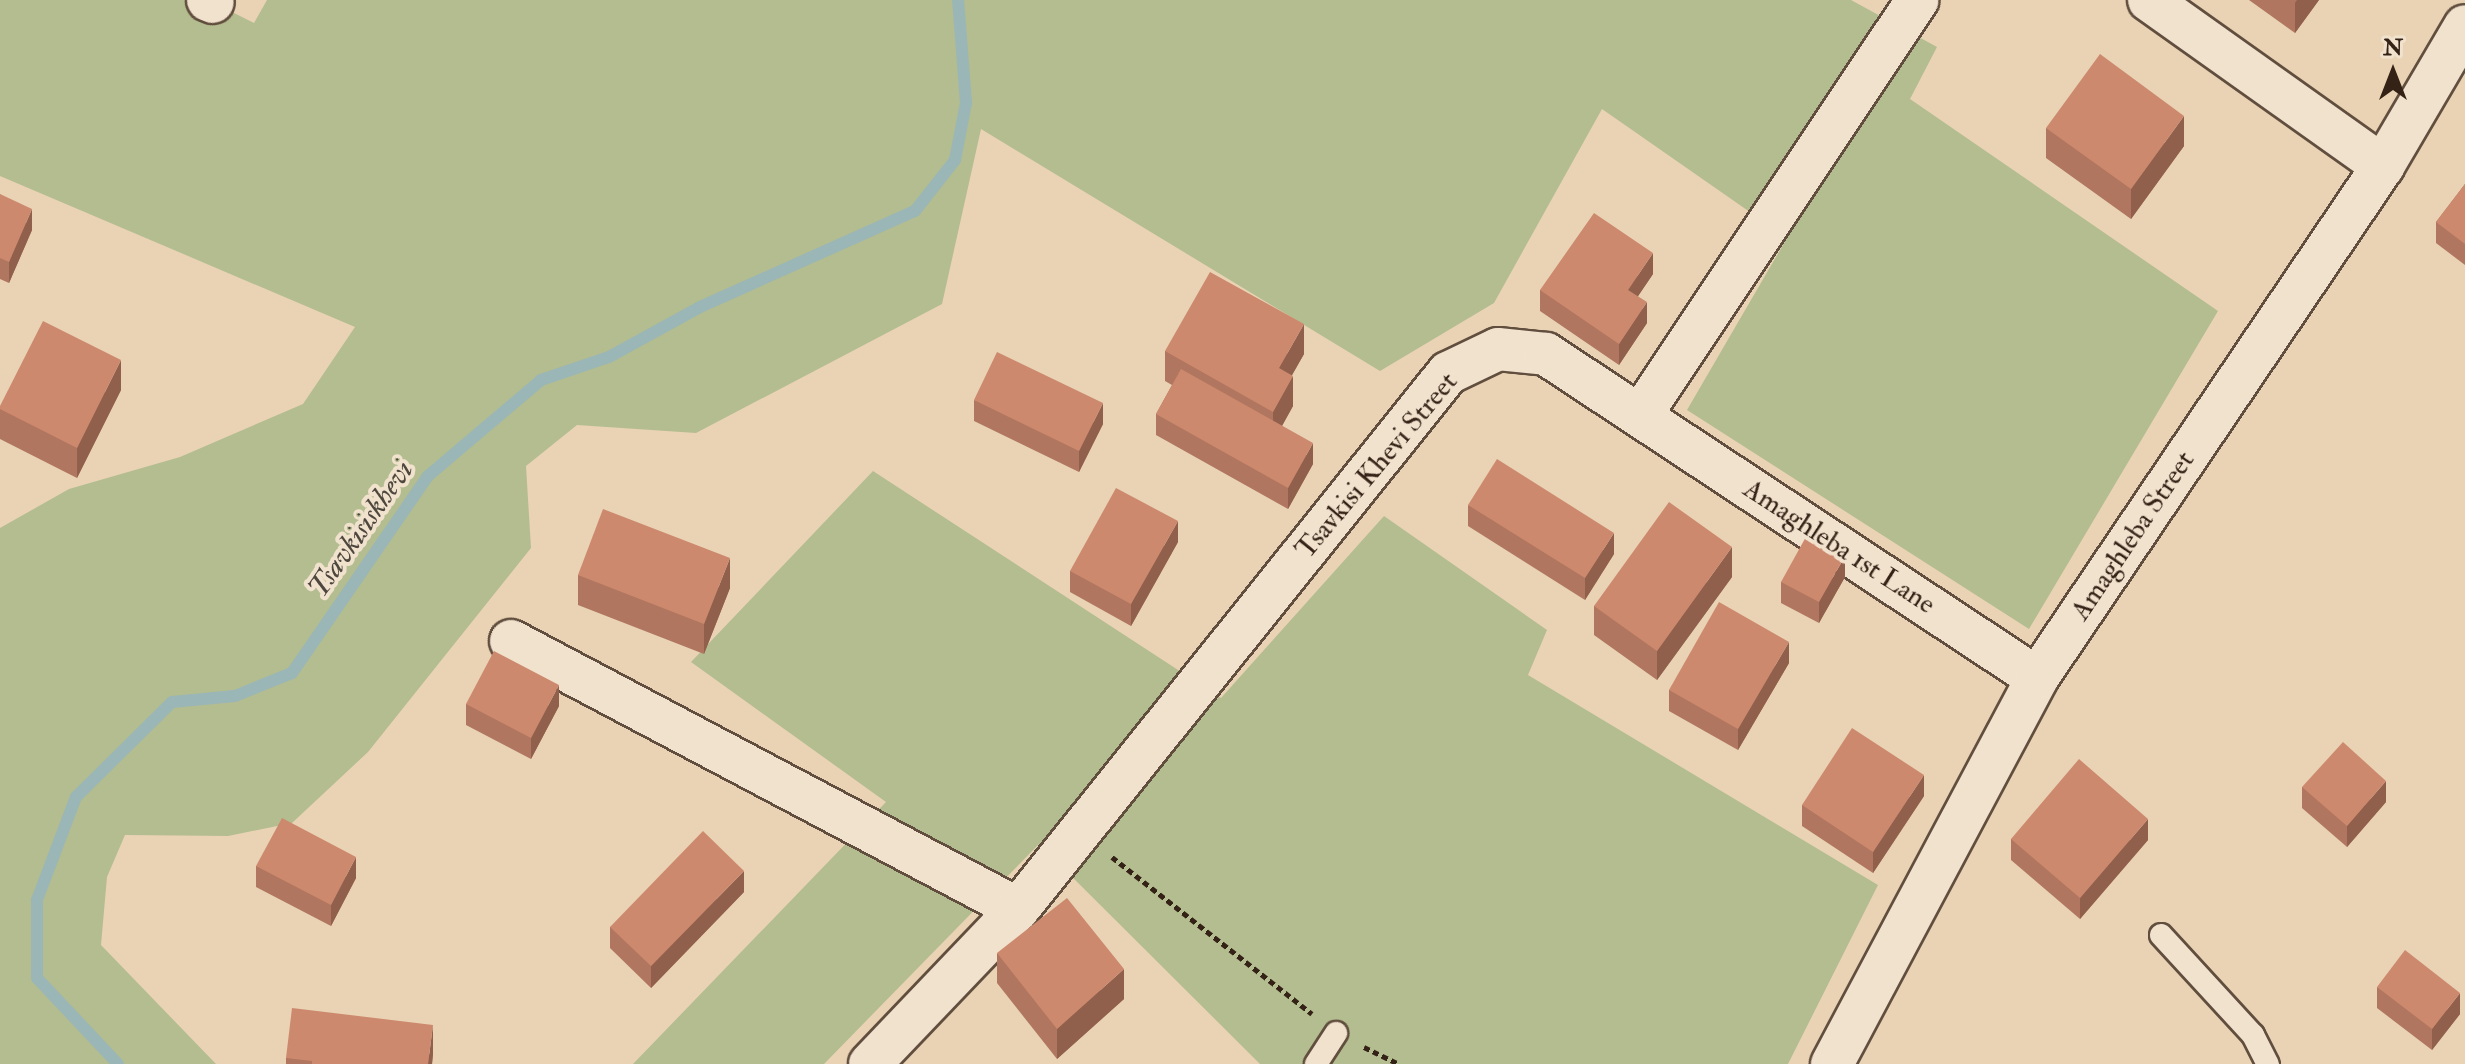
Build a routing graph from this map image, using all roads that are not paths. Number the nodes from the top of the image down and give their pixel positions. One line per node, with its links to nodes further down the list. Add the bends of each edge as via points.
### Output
1 (1917, 0): 5 (street)
2 (2149, 0): 4 (street)
3 (2465, 26): 4 (street, Amaghleba Street)
4 (2383, 166): 7 (street, Amaghleba Street)
5 (1640, 416): 7 (street, Amaghleba 1st Lane); 8 (street, Tsavkisi Khevi Street, via 1546,354 1498,349 1448,373)
6 (511, 641): 8 (street)
7 (2037, 678): 13 (street, Amaghleba Street)
8 (1018, 909): 11 (street, Tsavkisi Khevi Street)
9 (2161, 935): 14 (lane, via 2253,1035)
10 (1336, 1033): 12 (lane)
11 (870, 1064)
12 (1316, 1064)
13 (1832, 1064)
14 (2268, 1064)

